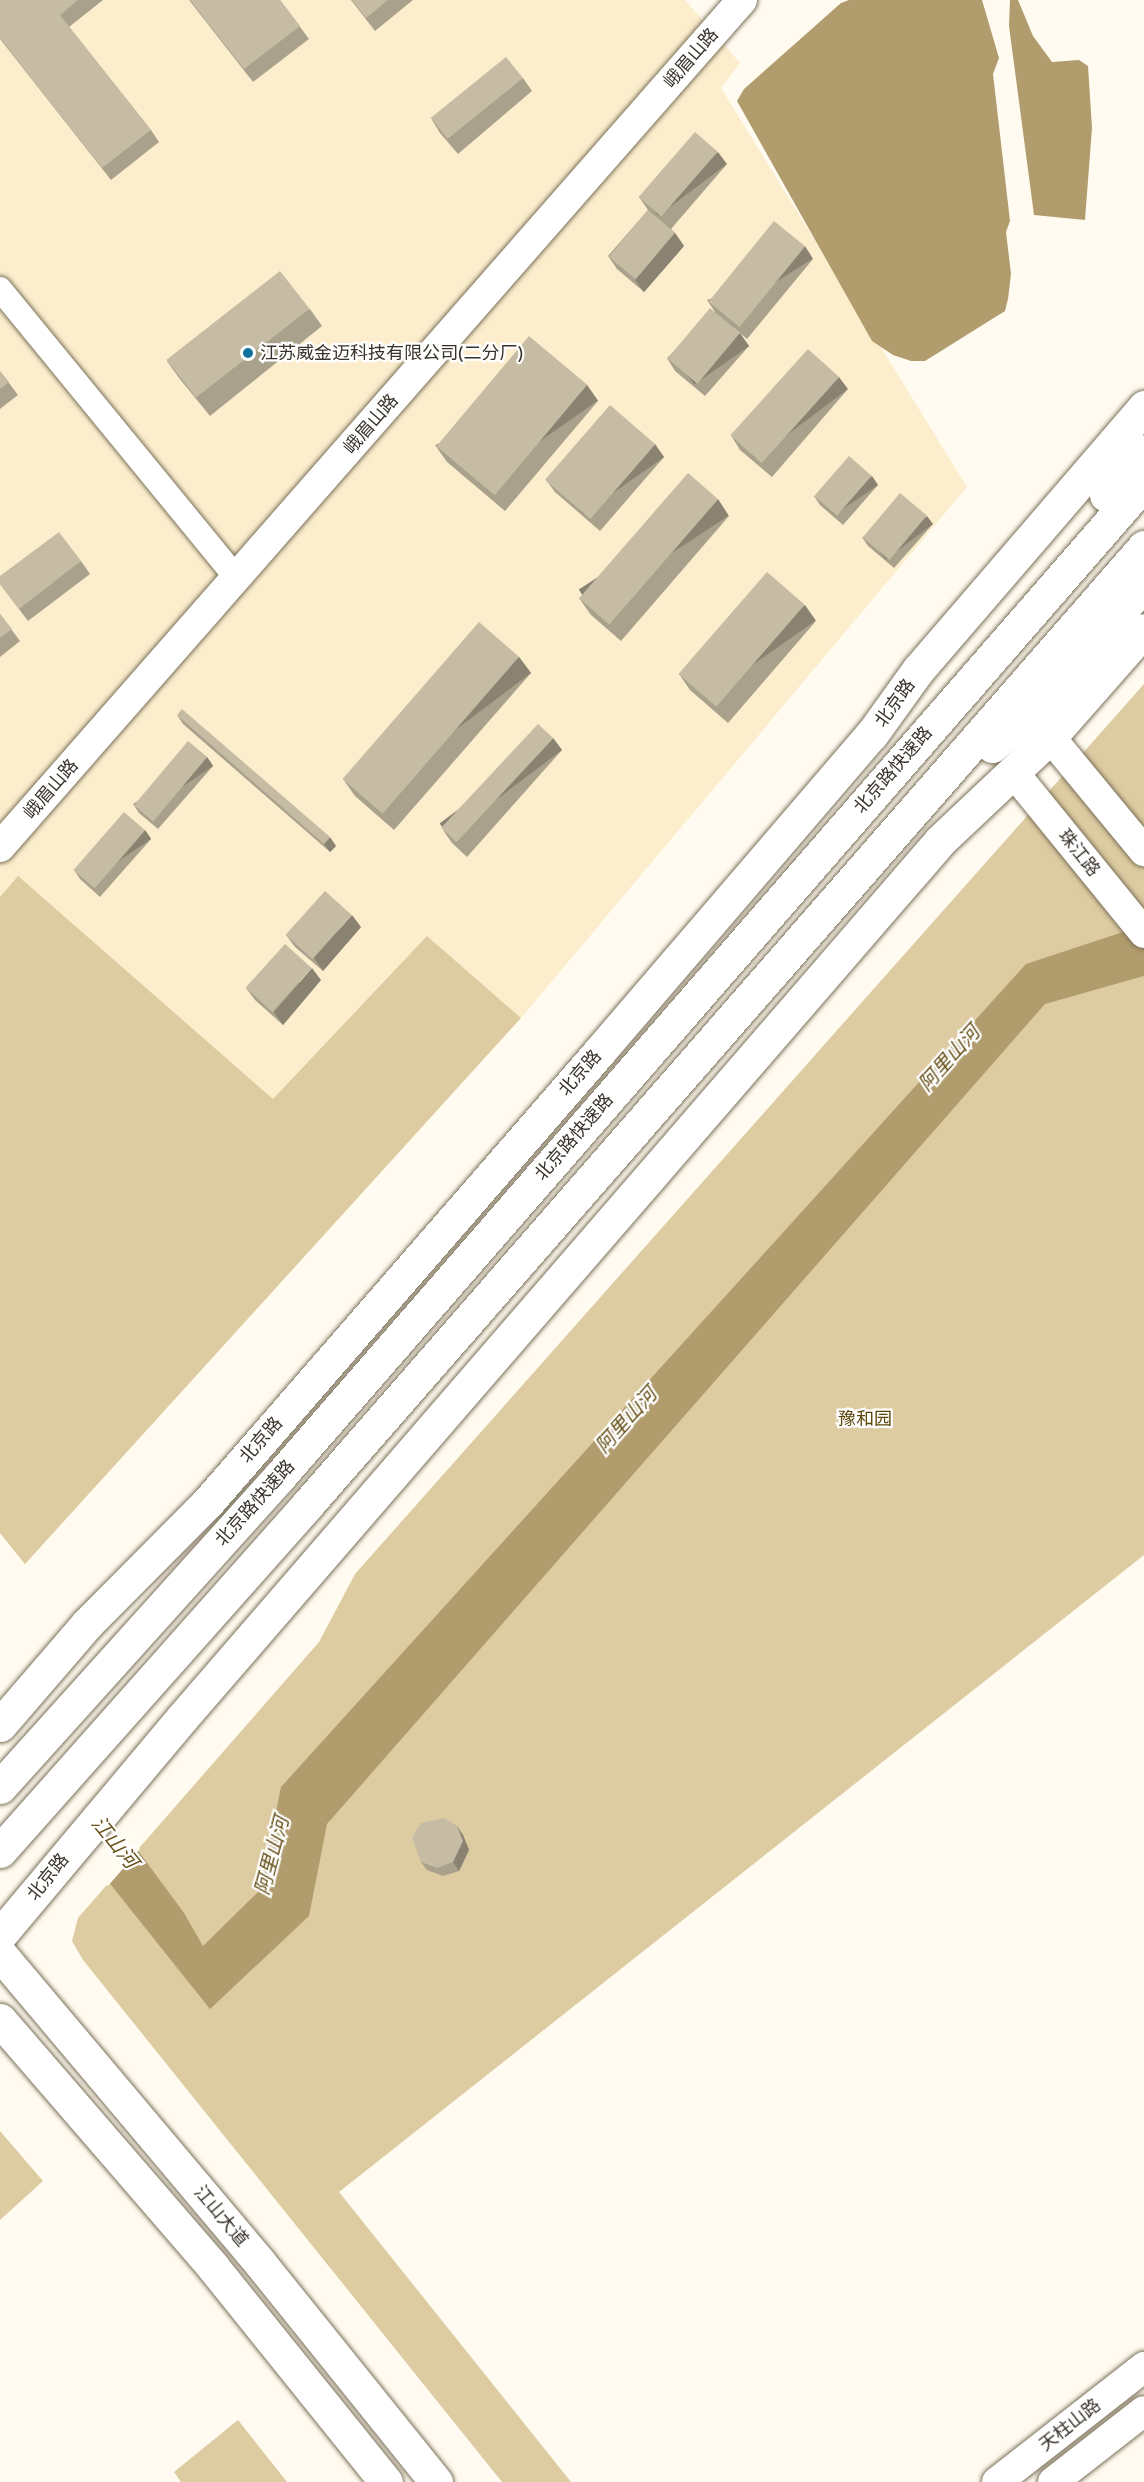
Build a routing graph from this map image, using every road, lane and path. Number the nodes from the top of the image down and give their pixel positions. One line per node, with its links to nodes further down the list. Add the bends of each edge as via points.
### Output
1 (742, 0): 7 (street, 峨眉山路)
2 (0, 289): 7 (street)
3 (1144, 406): 17 (main road, 北京路, via 918,670 872,734 599,1052 208,1502 110,1600)
4 (1144, 451): 10 (main road, via 999,628)
5 (1144, 483): 10 (main road, 北京路快速路)
6 (1144, 547): 13 (main road)
7 (236, 577): 14 (street, 峨眉山路)
8 (1144, 585): 13 (main road, via 1039,705)
9 (1144, 630): 11 (main road, 北京路)
10 (928, 729): 18 (main road, 北京路快速路, via 280,1476)
11 (1050, 737): 12 (main road, 北京路); 15 (street)
12 (1014, 773): 16 (street, 珠江路); 20 (main road, 北京路, via 933,850)
13 (893, 832): 19 (main road)
14 (0, 847)
15 (1144, 851)
16 (1144, 933)
17 (0, 1725)
18 (0, 1787)
19 (0, 1851)
20 (0, 1935)
21 (0, 1954): 26 (main road, 江山大道, via 260,2263)
22 (0, 2020): 25 (main road, via 213,2267)
23 (1144, 2367): 27 (street, 天柱山路)
24 (1144, 2411): 28 (street, 天柱山路)
25 (386, 2482)
26 (436, 2482)
27 (997, 2482)
28 (1053, 2482)

